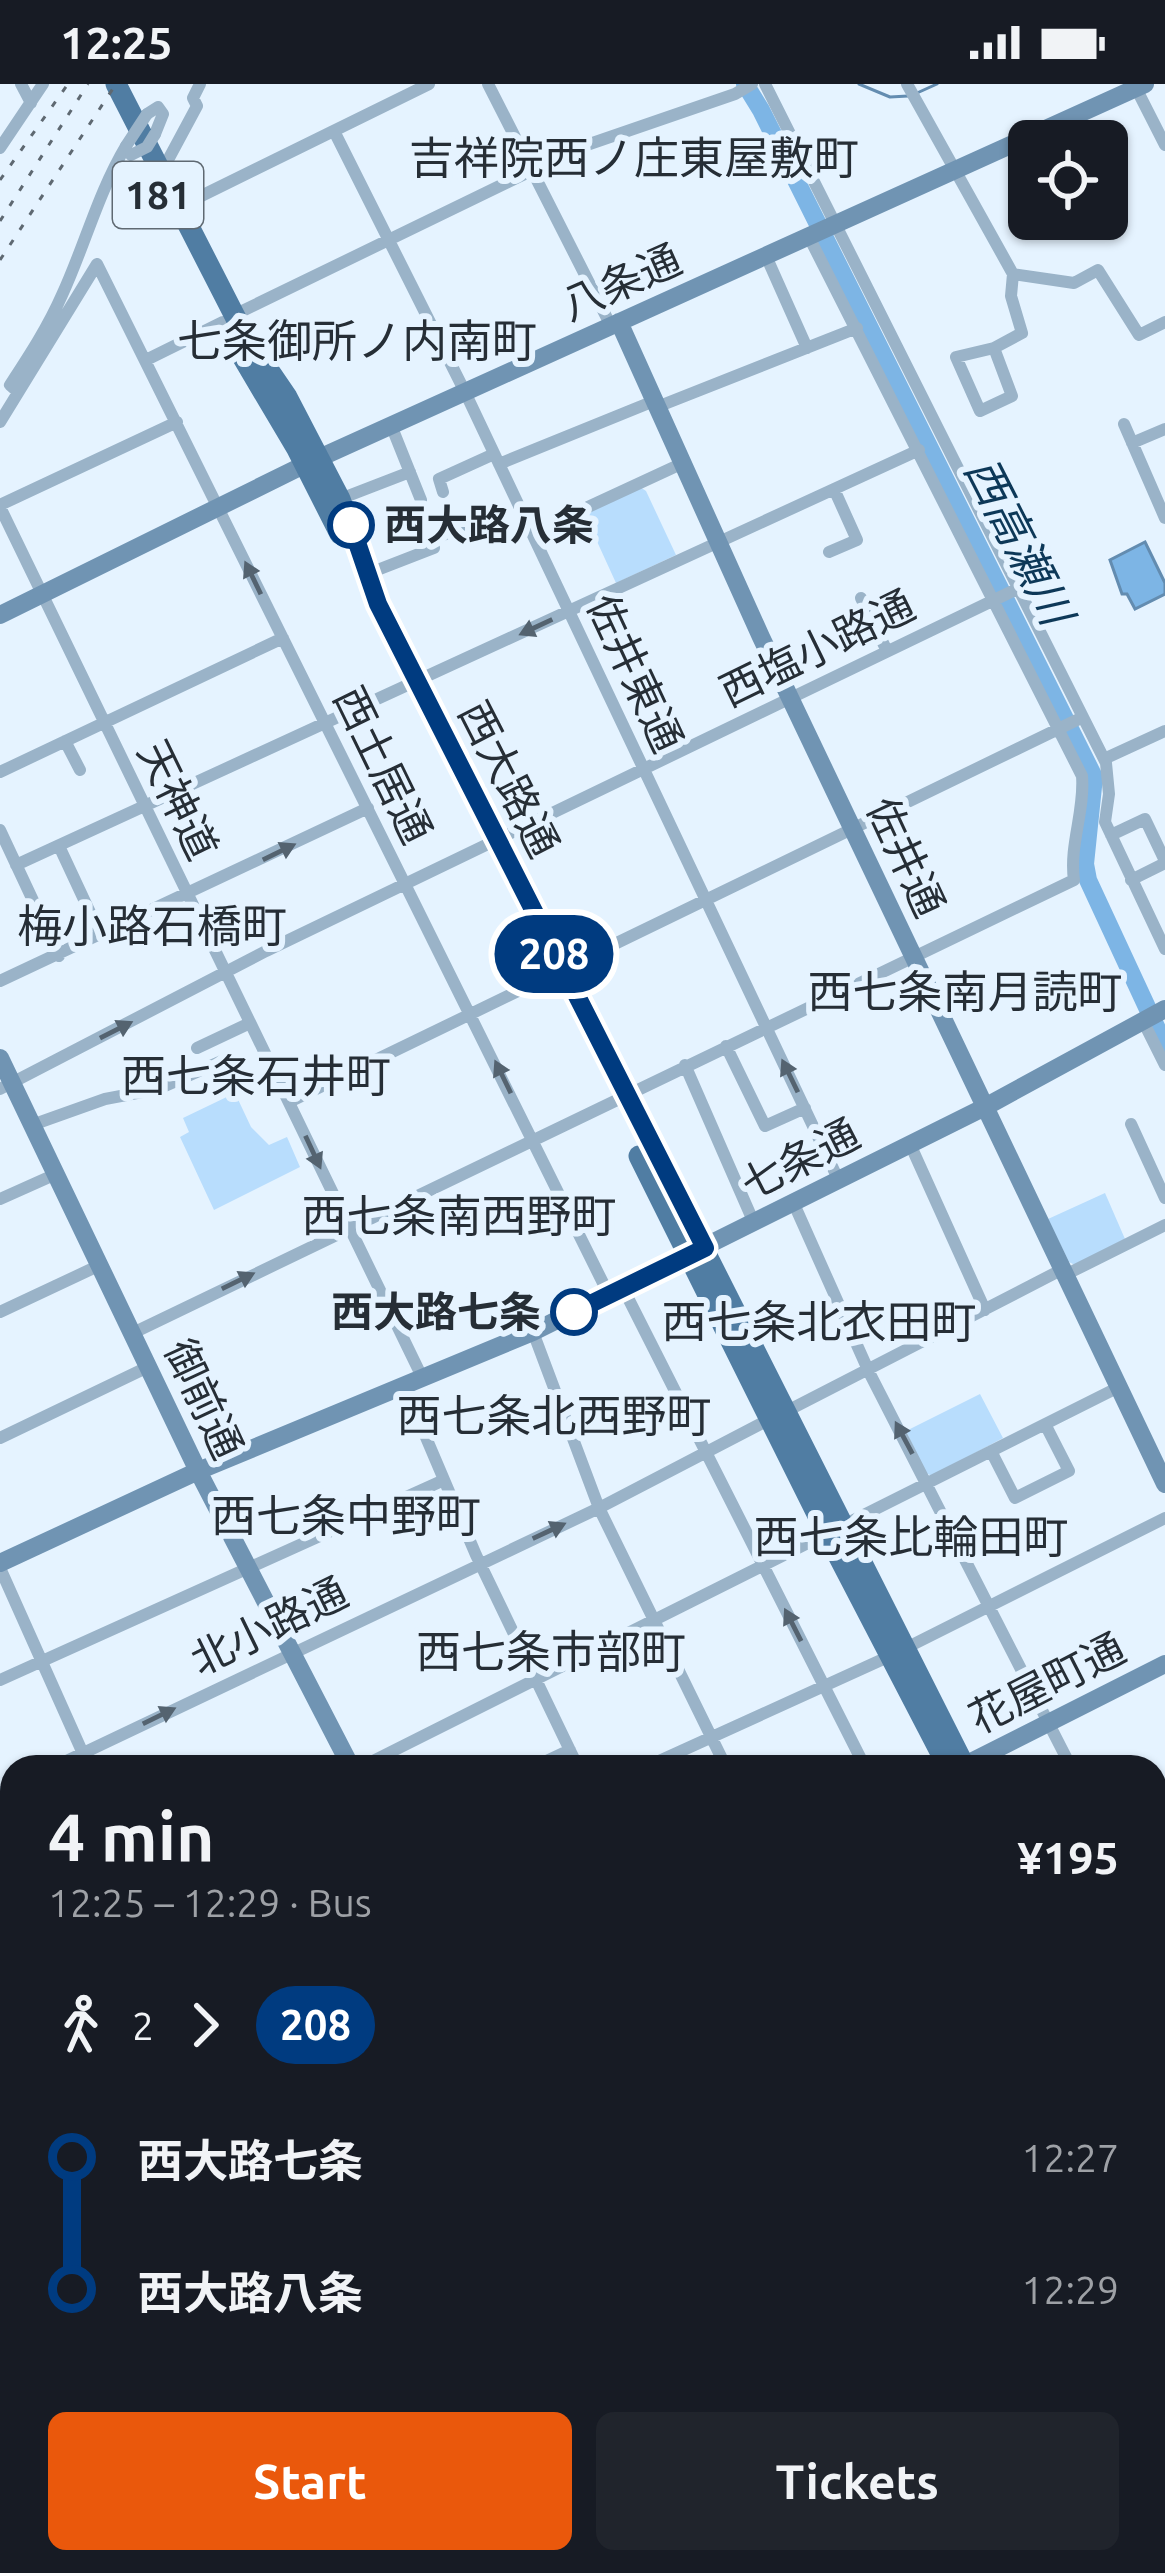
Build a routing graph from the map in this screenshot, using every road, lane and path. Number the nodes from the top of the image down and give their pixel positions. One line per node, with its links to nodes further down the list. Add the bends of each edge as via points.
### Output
1 (21, 84): 12 (street)
2 (44, 84): 12 (street)
3 (102, 84): 24 (main road, 西大路通 / 181)
4 (116, 84): 24 (main road, 西大路通 / 181)
5 (200, 84): 13 (street, via 168,160 189,202)
6 (429, 84): 13 (street)
7 (488, 84): 18 (street, 佐井通)
8 (752, 84): 18 (street)
9 (765, 84): 19 (street)
10 (1139, 85): 14 (street); 17 (street, 八条通)
11 (910, 90): 17 (street)
12 (31, 103): 15 (street)
13 (334, 131): 21 (street, 佐井東通)
14 (1165, 145)
15 (0, 148)
16 (129, 151): 16 (street, bridge, via 147,114 154,107 163,114 147,147); 31 (street, via 116,163 63,292 10,385)
17 (954, 170): 19 (street, 八条通); 23 (street)
18 (532, 171): 21 (street); 26 (street, 佐井通)
19 (836, 224): 20 (street, 八条通); 58 (street)
20 (809, 237): 22 (street, 八条通); 27 (street)
21 (389, 242): 24 (street); 32 (street, 佐井東通)
22 (766, 256): 26 (street, 八条通); 28 (street)
23 (1013, 274): 25 (street, via 1074,283 1098,270 1139,335); 29 (street, via 1022,333)
24 (229, 319): 30 (street); 42 (main road, 西大路通 / 181)
25 (1165, 322)
26 (615, 324): 32 (street, 八条通); 33 (street, 佐井通)
27 (857, 328): 28 (street); 40 (street)
28 (807, 348): 33 (street)
29 (994, 348): 29 (street, via 956,357 980,412 1012,396)
30 (146, 360): 31 (street, 西土居通, via 98,264); 35 (street, 西土居通)
31 (18, 392): 34 (street)
32 (465, 392): 37 (street, 八条通); 41 (street, 佐井東通)
33 (656, 404): 41 (street); 43 (street, 佐井通)
34 (0, 422)
35 (177, 422): 50 (street); 52 (street, 西土居通)
36 (1124, 424): 39 (street)
37 (391, 425): 42 (street, 八条通); 44 (street)
38 (1165, 429): 39 (street)
39 (1132, 443): 47 (street)
40 (919, 450): 45 (street); 61 (street)
41 (497, 459): 46 (street, via 439,478); 62 (street, 佐井東通)
42 (312, 461): 48 (main road, 西大路通 / 181); 52 (street, 八条通); 66 (main road, 西大路通 / 181, via 361,598)
43 (683, 464): 51 (street); 55 (street, 佐井通)
44 (410, 472): 48 (street); 49 (street)
45 (834, 490): 55 (street); 56 (street, via 856,540)
46 (443, 492)
47 (1160, 497): 53 (street)
48 (340, 499): 57 (main road, 西大路通 / 181)
49 (421, 500)
50 (0, 506): 59 (street, 天神道)
51 (588, 507)
52 (218, 508): 59 (street, 八条通); 64 (street, 西土居通, one-way to 52)
53 (1165, 518)
54 (460, 527): 57 (street, via 432,540 434,548)
55 (718, 543): 62 (street); 67 (street, 佐井通)
56 (829, 552)
57 (367, 574): 66 (main road, 西大路通 / 181)
58 (1019, 588): 61 (street, 西塩小路通); 68 (street)
59 (42, 596): 63 (street, 八条通); 69 (street, 天神道)
60 (861, 598): 65 (street)
61 (995, 599): 65 (street, 西塩小路通); 71 (street)
62 (569, 611): 66 (street, one-way to 66); 75 (street, 佐井東通)
63 (0, 615)
64 (283, 638): 69 (street); 70 (street, 西土居通)
65 (887, 651): 67 (street, 西塩小路通)
66 (410, 684): 70 (street); 83 (main road, 西大路通 / 181)
67 (790, 697): 75 (street, 西塩小路通); 80 (street, 佐井通)
68 (1083, 717): 71 (street); 74 (street)
69 (104, 723): 73 (street); 78 (street, 天神道)
70 (326, 723): 78 (street); 79 (street, 西土居通)
71 (1060, 728): 80 (street); 94 (street, via 1084,793 1074,880)
72 (1165, 731): 74 (street)
73 (65, 741): 76 (street); 77 (street)
74 (1104, 759): 82 (street)
75 (643, 767): 83 (street, 西塩小路通); 90 (street, 佐井東通)
76 (80, 770)
77 (0, 772)
78 (144, 807): 84 (street); 89 (street, 天神道)
79 (368, 808): 88 (street, 西土居通); 89 (street, one-way to 79)
80 (853, 828): 90 (street); 94 (street, 佐井通)
81 (0, 830): 86 (street)
82 (1111, 835): 85 (street, via 1144,819); 87 (street)
83 (490, 842): 88 (street, 西塩小路通); 96 (main road, 西大路通 / 181)
84 (59, 846): 86 (street); 91 (street)
85 (1165, 862): 87 (street)
86 (16, 865): 93 (street)
87 (1131, 880): 92 (street)
88 (405, 884): 95 (street, 西塩小路通); 98 (street, 西土居通)
89 (188, 896): 91 (street); 95 (street, 天神道)
90 (705, 899): 96 (street); 101 (street, 佐井東通)
91 (101, 936): 93 (street)
92 (1165, 949)
93 (59, 956): 97 (street)
94 (914, 957): 101 (street); 111 (street, 佐井通)
95 (225, 972): 100 (street, 天神道); 108 (street, 西塩小路通, one-way to 95)
96 (555, 973): 98 (street); 109 (main road, 西大路通 / 181)
97 (0, 981)
98 (472, 1013): 110 (street); 115 (street, 西土居通, one-way to 98)
99 (1158, 1016): 107 (street); 111 (street, 七条通)
100 (250, 1023): 103 (street); 110 (street, 天神道)
101 (766, 1027): 102 (street); 112 (street, 佐井東通, one-way to 101)
102 (726, 1046): 106 (street); 112 (street, via 765,1126)
103 (197, 1048)
104 (0, 1058): 108 (street, 御前通)
105 (224, 1060): 114 (street, via 158,1089)
106 (685, 1065): 109 (street); 123 (street)
107 (1165, 1065)
108 (6, 1086): 114 (street, 御前通)
109 (618, 1098): 115 (street); 126 (main road, 西大路通 / 181)
110 (290, 1102): 125 (street, 天神道, one-way to 125)
111 (985, 1107): 116 (street, 七条通); 128 (street, 佐井通)
112 (805, 1108): 119 (street, 佐井東通)
113 (1131, 1124): 117 (street)
114 (32, 1125): 118 (street, 御前通)
115 (533, 1138): 125 (street); 129 (street, 西土居通)
116 (910, 1144): 119 (street, 七条通); 130 (street)
117 (1160, 1173): 120 (street)
118 (56, 1174): 121 (street); 127 (street, 御前通)
119 (839, 1181): 122 (street, 七条通)
120 (1165, 1198)
121 (0, 1199)
122 (794, 1204): 123 (street, 七条通); 135 (street)
123 (754, 1223): 126 (street, 七条通)
124 (1165, 1226): 128 (street, 北小路通)
125 (348, 1227): 133 (street, one-way to 125); 136 (street, 天神道)
126 (697, 1252): 129 (street, 七条通); 138 (main road, 西大路通 / 181)
127 (100, 1265): 131 (street); 133 (street, 御前通)
128 (1064, 1272): 130 (street, 北小路通); 137 (street, 佐井通)
129 (616, 1292): 132 (street, 七条通); 142 (street, 西土居通)
130 (986, 1310): 135 (street, 北小路通)
131 (0, 1312)
132 (533, 1332): 136 (street, 七条通); 147 (street)
133 (133, 1333): 134 (street, 御前通)
134 (150, 1366): 140 (street); 143 (street, 御前通)
135 (869, 1372): 138 (street, 北小路通); 145 (street, one-way to 135)
136 (415, 1384): 143 (street, 七条通); 144 (street, 天神道)
137 (1119, 1388): 139 (street); 146 (street, 佐井通)
138 (778, 1415): 142 (street, 北小路通); 149 (main road, 西大路通 / 181)
139 (1045, 1424): 141 (street); 141 (street, via 1069,1471 1016,1498)
140 (0, 1438)
141 (991, 1451): 145 (street)
142 (706, 1452): 147 (street, 北小路通); 151 (street, 西土居通)
143 (198, 1471): 152 (street, 七条通); 153 (street, 御前通)
144 (444, 1480): 150 (street, 天神道); 153 (street)
145 (927, 1483): 149 (street); 154 (street)
146 (1165, 1484)
147 (599, 1508): 150 (street, 北小路通, one-way to 147); 155 (street)
148 (1165, 1518): 154 (street)
149 (834, 1530): 151 (street); 157 (main road, 西大路通 / 181)
150 (481, 1562): 156 (street, 北小路通); 160 (street, 天神道)
151 (763, 1565): 155 (street); 162 (street, 西土居通, one-way to 151)
152 (0, 1566): 158 (street)
153 (247, 1566): 156 (street, 御前通); 158 (street)
154 (990, 1605): 157 (street); 163 (street)
155 (654, 1619): 160 (street); 164 (street)
156 (291, 1652): 166 (street, 北小路通, one-way to 156); 168 (street, 御前通)
157 (897, 1652): 162 (street); 175 (main road, 西大路通 / 181); 176 (main road, 西大路通 / 181)
158 (41, 1661): 161 (street); 166 (street)
159 (1165, 1664): 163 (street, 花屋町通)
160 (536, 1678): 165 (street, 天神道); 169 (street)
161 (0, 1680)
162 (824, 1686): 164 (street); 174 (street, 西土居通)
163 (1049, 1722): 177 (street, 花屋町通); 178 (street)
164 (712, 1737): 172 (street); 173 (street)
165 (570, 1750): 170 (street); 171 (street, 天神道)
166 (83, 1753): 167 (street, 北小路通)
167 (79, 1755)
168 (346, 1755)
169 (385, 1755)
170 (559, 1755)
171 (572, 1755)
172 (672, 1755)
173 (720, 1755)
174 (859, 1755)
175 (943, 1755)
176 (957, 1755)
177 (984, 1755)
178 (1065, 1755)

